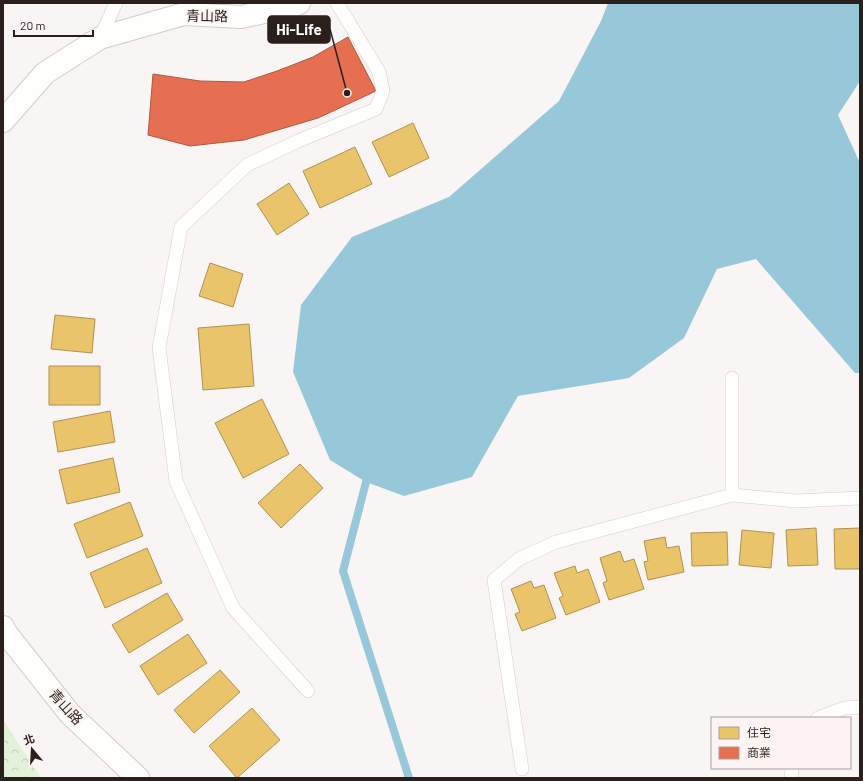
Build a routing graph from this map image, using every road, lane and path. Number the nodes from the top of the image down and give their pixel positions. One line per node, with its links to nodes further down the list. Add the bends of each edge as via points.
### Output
1 (116, 3): 4 (lane)
2 (299, 3): 4 (street, 青山路, via 241,17 184,14)
3 (337, 3): 10 (lane, via 379,72 383,91 376,109 247,165 181,227 159,348 176,481 233,608)
4 (100, 38): 5 (street, 青山路, via 45,73)
5 (3, 121)
6 (732, 378): 7 (lane)
7 (732, 495): 8 (lane, via 796,501); 13 (lane, via 556,542 519,559 494,580)
8 (860, 498)
9 (3, 627): 14 (street, 青山路, via 70,714)
10 (308, 691)
11 (860, 707): 12 (lane, via 844,708)
12 (821, 717)
13 (522, 769)
14 (138, 778)

